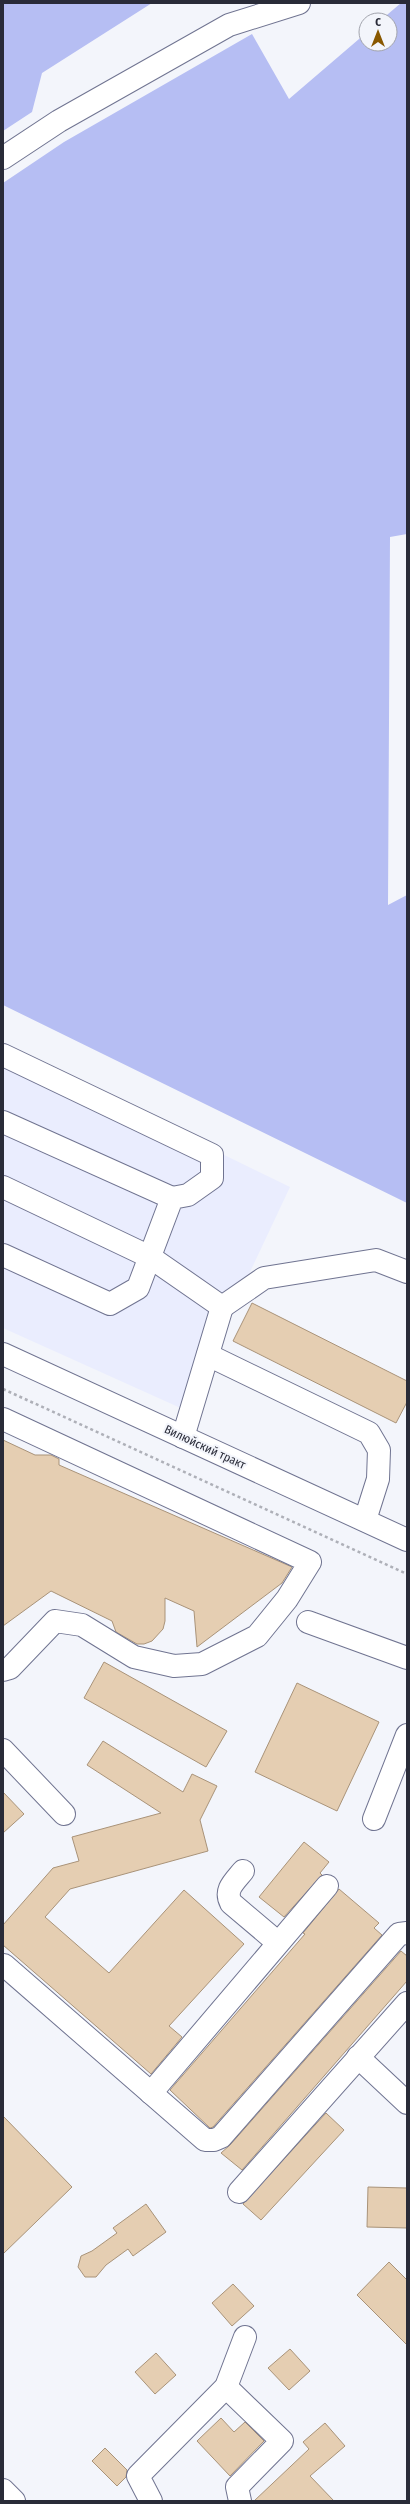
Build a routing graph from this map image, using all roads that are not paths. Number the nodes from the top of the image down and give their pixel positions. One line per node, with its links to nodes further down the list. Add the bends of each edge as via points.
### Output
1 (299, 3): 2 (main road, via 229,25 59,121)
2 (3, 158)
3 (3, 1055): 6 (main road, via 212,1155 212,1178 188,1195)
4 (3, 1122): 6 (main road)
5 (3, 1187): 8 (main road)
6 (172, 1198): 8 (main road)
7 (3, 1254): 8 (main road, via 110,1304 138,1288)
8 (150, 1258): 10 (main road)
9 (407, 1272): 10 (main road, via 376,1260 264,1278)
10 (222, 1307): 12 (main road)
11 (3, 1354): 14 (main road, Вилюйский тракт)
12 (208, 1355): 14 (main road); 15 (main road, via 369,1433 379,1450 378,1479)
13 (3, 1419): 19 (main road, via 310,1562 287,1599 257,1636 202,1664 174,1666 134,1657 82,1625 55,1621 10,1668)
14 (184, 1437): 15 (main road, Вилюйский тракт)
15 (365, 1520): 16 (main road, Вилюйский тракт)
16 (407, 1540)
17 (308, 1622): 18 (main road)
18 (407, 1658)
19 (3, 1670)
20 (407, 1735): 23 (main road)
21 (3, 1750): 22 (main road)
22 (64, 1814)
23 (374, 1819)
24 (243, 1871): 27 (main road, via 228,1889 230,1904)
25 (327, 1886): 27 (main road)
26 (407, 1933): 31 (main road, via 399,1934 221,2136 214,2140 205,2140)
27 (278, 1942): 31 (main road)
28 (4, 1965): 31 (main road)
29 (407, 2003): 30 (main road)
30 (358, 2057): 32 (main road); 33 (main road)
31 (151, 2093)
32 (407, 2103)
33 (239, 2192)
34 (245, 2337): 35 (main road)
35 (226, 2387): 36 (main road, via 138,2476); 37 (main road, via 282,2441 237,2487)
36 (151, 2501)
37 (240, 2501)

